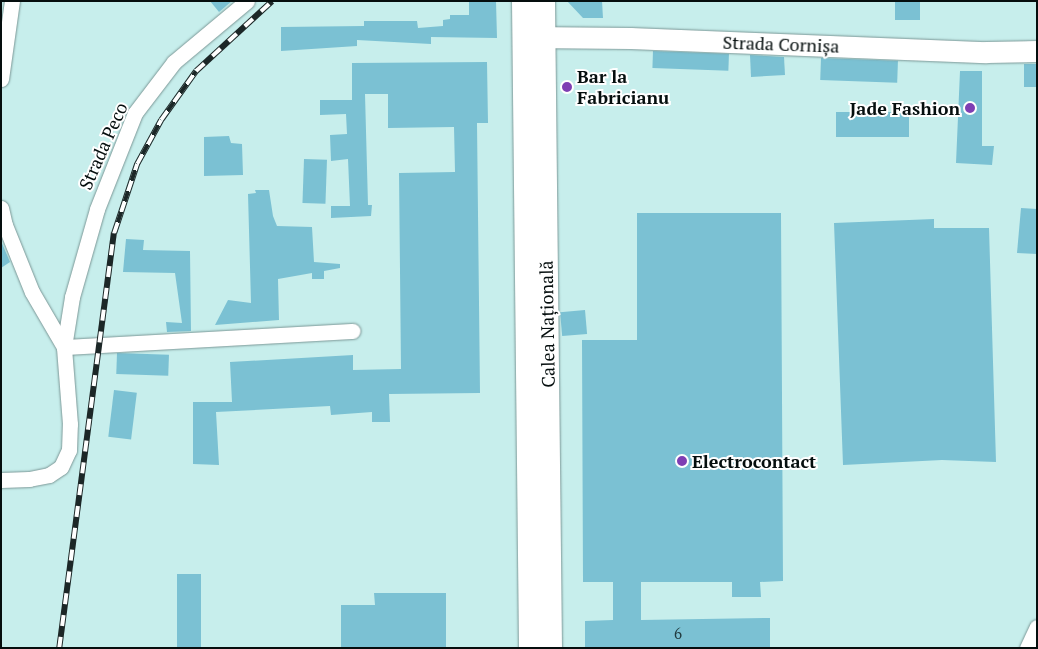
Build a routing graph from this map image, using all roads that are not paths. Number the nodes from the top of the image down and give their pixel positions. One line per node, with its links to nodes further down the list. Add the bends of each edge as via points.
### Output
1 (12, 1): 7 (street)
2 (247, 1): 10 (street, Strada Peco, via 174,62 135,113 97,209 72,297)
3 (524, 1): 5 (main road, Calea Națională)
4 (543, 1): 5 (main road, Calea Națională)
5 (534, 37): 6 (street, Strada Cornișa); 13 (main road, Calea Națională); 14 (main road, Calea Națională)
6 (1037, 52)
7 (1, 79)
8 (1, 208): 10 (street, Strada Peco, via 32,292)
9 (353, 331): 10 (street)
10 (64, 347): 11 (street, Strada Peco, via 70,424 69,450 61,467 48,475)
11 (1, 480)
12 (1037, 627): 15 (street)
13 (531, 648)
14 (550, 648)
15 (1027, 648)

